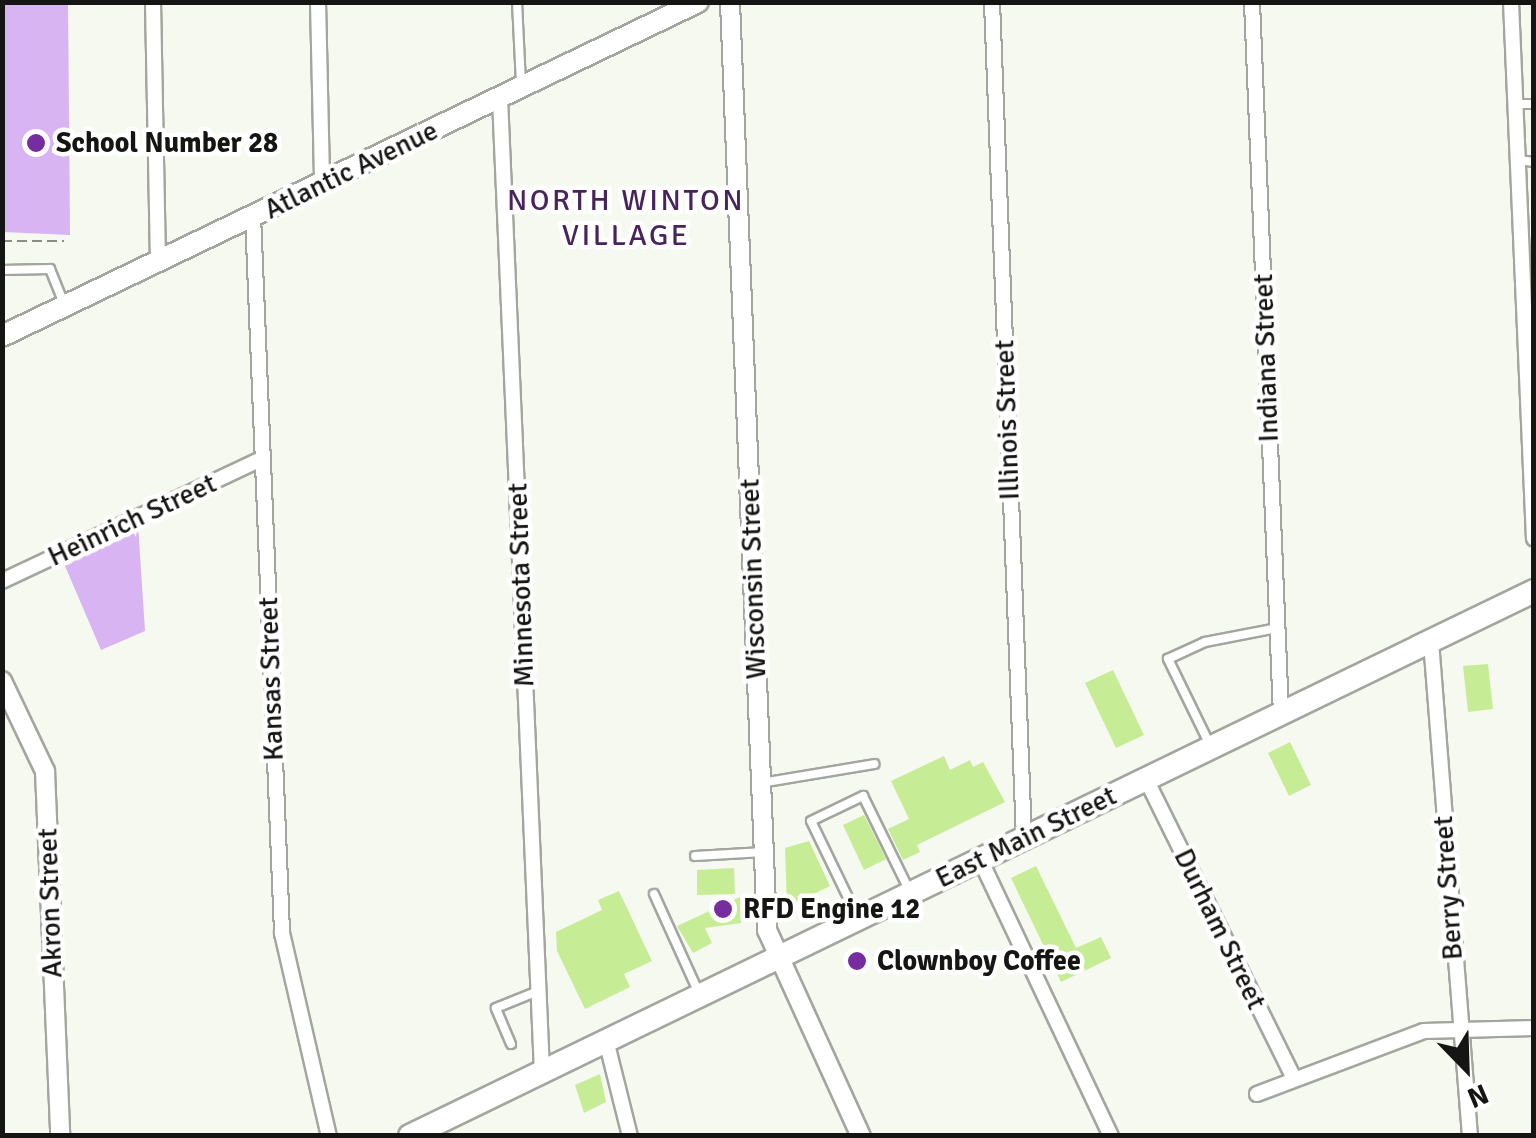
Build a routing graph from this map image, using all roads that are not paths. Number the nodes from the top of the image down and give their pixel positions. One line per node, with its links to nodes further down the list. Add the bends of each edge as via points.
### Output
1 (153, 2): 17 (street)
2 (318, 2): 15 (street)
3 (517, 2): 10 (lane)
4 (698, 2): 9 (main road, Atlantic Avenue)
5 (730, 2): 33 (street, Wisconsin Street)
6 (992, 2): 34 (street, Illinois Street)
7 (1252, 2): 26 (street, Indiana Street)
8 (1511, 2): 12 (street)
9 (660, 12): 10 (main road, Atlantic Avenue)
10 (521, 88): 11 (main road, Atlantic Avenue)
11 (500, 98): 15 (main road, Atlantic Avenue); 42 (street, Minnesota Street)
12 (1516, 104): 13 (lane); 14 (street)
13 (1534, 104)
14 (1526, 161): 21 (street)
15 (322, 182): 16 (main road, Atlantic Avenue)
16 (254, 216): 17 (main road, Atlantic Avenue); 22 (street, Kansas Street)
17 (158, 261): 19 (main road, Atlantic Avenue)
18 (2, 270): 19 (lane, via 50,269)
19 (64, 306): 20 (main road, Atlantic Avenue)
20 (2, 336)
21 (1532, 458): 23 (street)
22 (262, 459): 24 (street, Heinrich Street); 52 (street, Kansas Street, via 282,934)
23 (1534, 540)
24 (2, 581)
25 (1534, 591): 27 (main road, East Main Street)
26 (1277, 628): 29 (street, Indiana Street); 30 (lane, via 1205,642 1168,660)
27 (1432, 641): 29 (main road, East Main Street); 45 (street, Berry Street)
28 (2, 681): 51 (street, Akron Street, via 45,771)
29 (1281, 714): 30 (main road, East Main Street)
30 (1211, 748): 32 (main road, East Main Street)
31 (874, 764): 33 (lane)
32 (1146, 779): 34 (main road, East Main Street); 49 (street, Durham Street)
33 (761, 784): 35 (street, Wisconsin Street)
34 (1024, 838): 37 (main road, East Main Street)
35 (764, 852): 36 (lane); 41 (street, Wisconsin Street, via 767,930)
36 (695, 856)
37 (980, 860): 38 (main road, East Main Street); 56 (street)
38 (911, 892): 40 (main road, East Main Street); 40 (lane, via 863,796 811,821)
39 (654, 894): 43 (lane)
40 (858, 918): 41 (main road, East Main Street)
41 (776, 958): 43 (main road, East Main Street); 55 (street, Wisconsin Street)
42 (538, 990): 47 (lane, via 496,1008); 48 (street, Minnesota Street)
43 (700, 996): 46 (main road, East Main Street)
44 (1534, 1028): 45 (street)
45 (1458, 1031): 49 (street, via 1424,1031); 57 (street, Berry Street)
46 (606, 1040): 48 (main road, East Main Street); 54 (street)
47 (511, 1044)
48 (542, 1071): 53 (main road, East Main Street)
49 (1294, 1080): 50 (street)
50 (1257, 1094)
51 (60, 1136)
52 (329, 1136)
53 (410, 1136)
54 (630, 1136)
55 (861, 1136)
56 (1111, 1136)
57 (1470, 1136)

